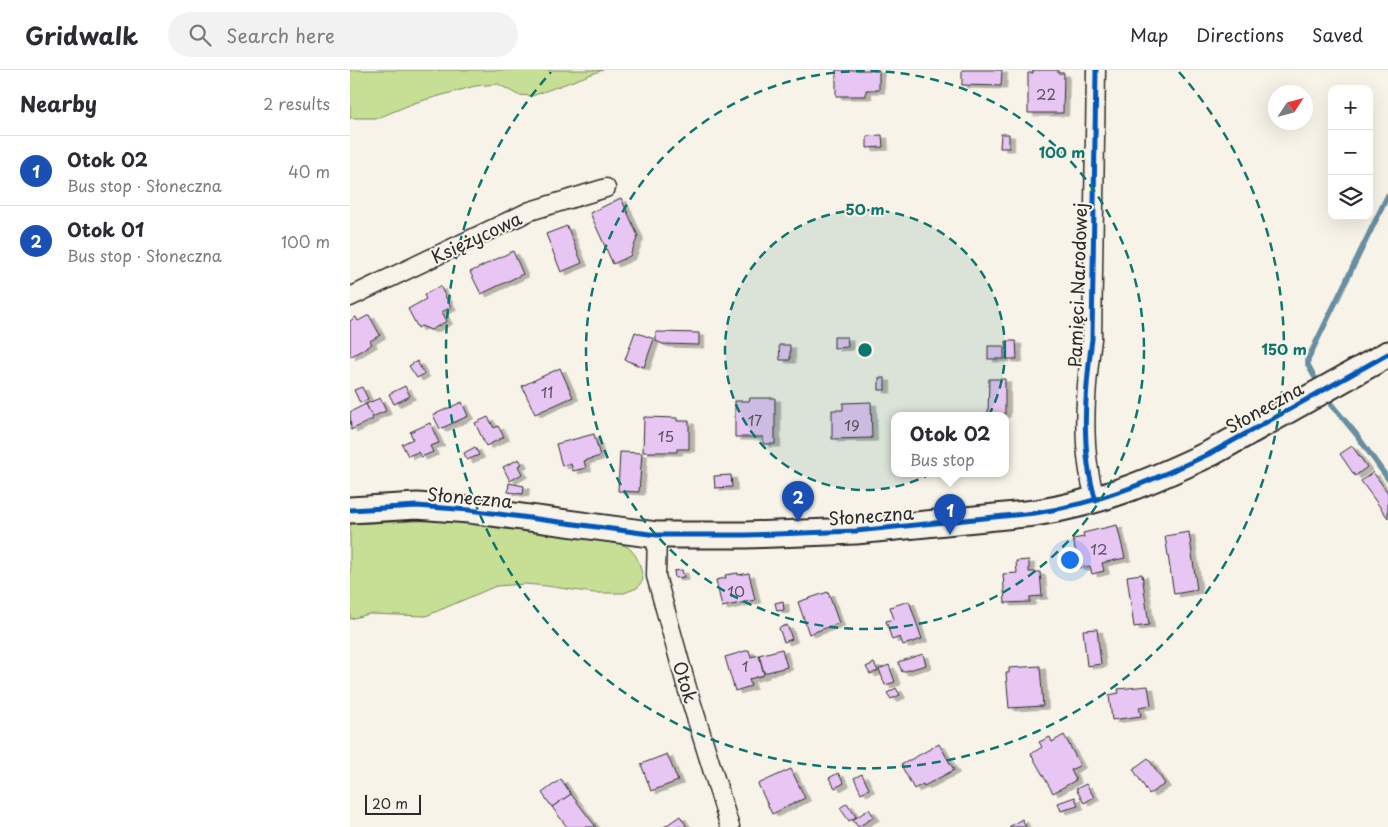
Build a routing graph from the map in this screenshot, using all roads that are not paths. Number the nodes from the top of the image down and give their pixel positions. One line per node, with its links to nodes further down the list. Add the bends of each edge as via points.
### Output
1 (1096, 70): 5 (street, Pamięci Narodowej, via 1092,339 1086,431 1089,479)
2 (606, 188): 3 (street, Księżycowa, via 530,211)
3 (350, 296)
4 (1388, 354): 5 (street, Słoneczna, via 1211,453)
5 (1096, 501): 7 (street, Słoneczna, via 1035,513 856,531)
6 (350, 510): 7 (street, Słoneczna, via 417,506 469,510)
7 (657, 535): 8 (street, Otok, via 656,576)
8 (730, 827)

